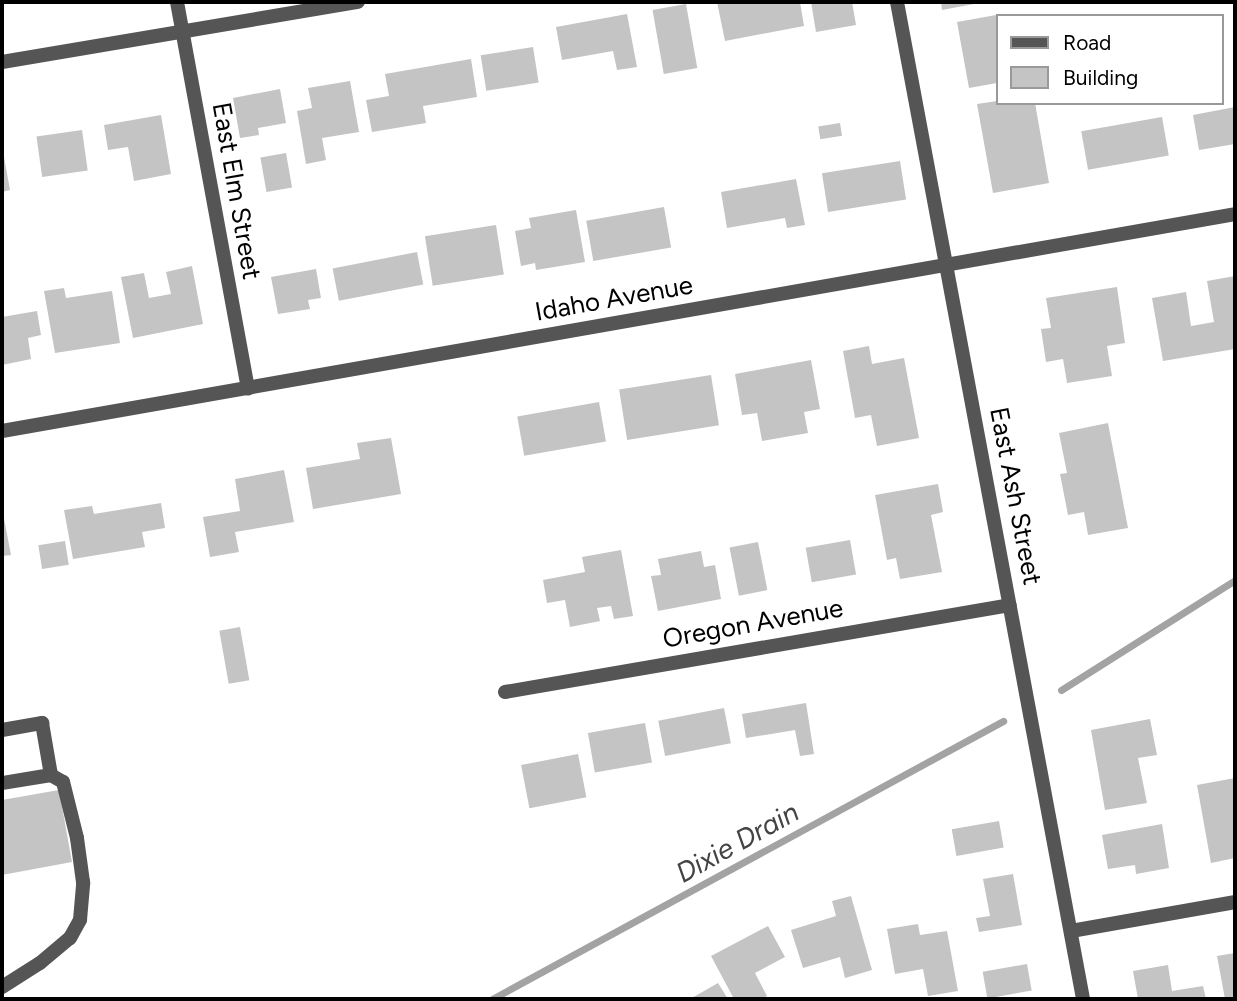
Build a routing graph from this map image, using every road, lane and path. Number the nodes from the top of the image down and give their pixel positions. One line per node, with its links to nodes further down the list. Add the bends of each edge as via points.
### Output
1 (177, 2): 4 (street, East Elm Street)
2 (358, 2): 4 (street)
3 (897, 2): 7 (street, East Ash Street)
4 (182, 31): 5 (street); 8 (street, East Elm Street)
5 (2, 62)
6 (1235, 214): 7 (street, Idaho Avenue)
7 (947, 266): 8 (street, Idaho Avenue); 10 (street, East Ash Street)
8 (248, 388): 9 (street, Idaho Avenue)
9 (2, 431)
10 (1010, 605): 11 (street, Oregon Avenue); 16 (street, East Ash Street)
11 (505, 692)
12 (2, 730): 13 (street, via 41,723)
13 (51, 775): 14 (street); 17 (street, via 64,782 76,838 83,882 80,920 70,938)
14 (2, 783)
15 (1235, 902): 16 (street)
16 (1071, 931): 18 (street, East Ash Street)
17 (2, 988)
18 (1083, 999)

